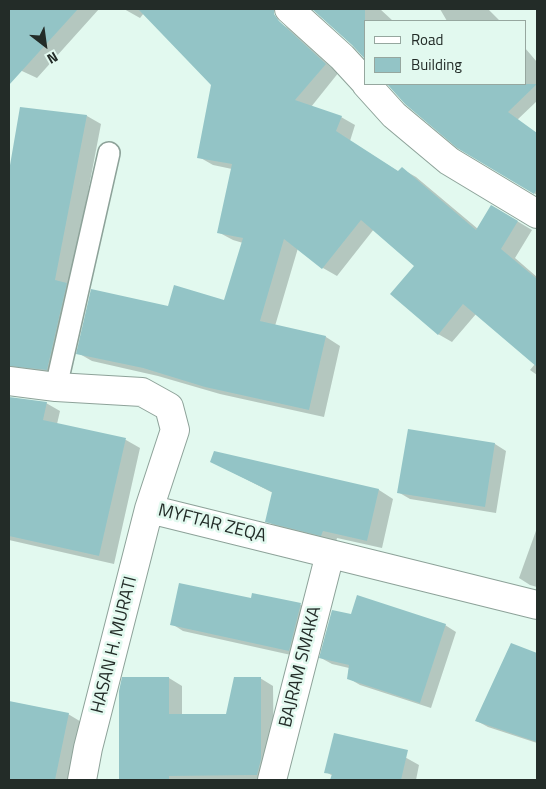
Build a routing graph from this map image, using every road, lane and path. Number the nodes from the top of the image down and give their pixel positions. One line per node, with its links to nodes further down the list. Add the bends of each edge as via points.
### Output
1 (289, 9): 2 (street, via 342,56)
2 (364, 82)
3 (367, 85): 5 (street, via 394,115 449,161)
4 (109, 152): 7 (lane)
5 (537, 214)
6 (9, 381): 7 (street, MYFTAR ZEQA)
7 (56, 387): 8 (street, MYFTAR ZEQA, via 142,392 169,407 175,430)
8 (150, 509): 9 (street, MYFTAR ZEQA); 11 (street, HASAN H. MURATI)
9 (330, 554): 10 (street, MYFTAR ZEQA); 12 (street, BAJRAM SMAKA)
10 (537, 605)
11 (82, 780)
12 (272, 780)

